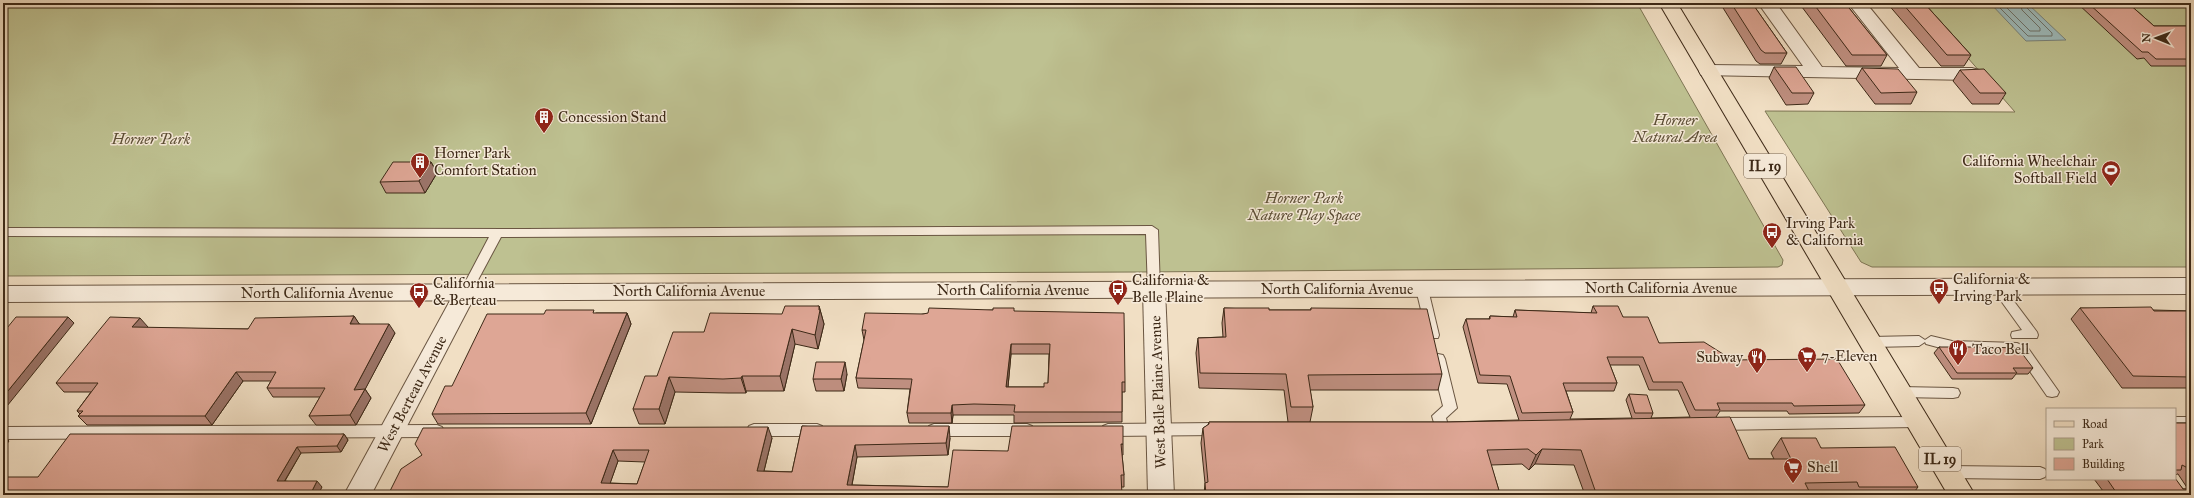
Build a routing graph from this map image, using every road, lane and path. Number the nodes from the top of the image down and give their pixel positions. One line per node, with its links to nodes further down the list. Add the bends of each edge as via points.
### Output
1 (1668, 3): 4 (main road, IL 19)
2 (1767, 3): 5 (street)
3 (1857, 3): 6 (street)
4 (1708, 71): 5 (street); 11 (main road, IL 19)
5 (1816, 72): 6 (street)
6 (1914, 74): 7 (street)
7 (1972, 74)
8 (3, 232): 9 (lane)
9 (498, 232): 14 (lane, via 1152,230); 15 (lane)
10 (2191, 286): 12 (street, North California Avenue)
11 (1838, 287): 12 (street, North California Avenue); 13 (street, North California Avenue); 18 (main road, IL 19)
12 (1997, 287): 17 (lane, via 2032,335)
13 (1422, 288): 14 (street, North California Avenue); 28 (lane, via 1450,408 1439,416)
14 (1154, 290): 15 (street, North California Avenue); 35 (street, West Belle Plaine Avenue)
15 (466, 292): 16 (street, North California Avenue); 36 (street, West Berteau Avenue)
16 (3, 294)
17 (2017, 335)
18 (1871, 342): 19 (main road, IL 19); 20 (lane, via 1925,341 1952,346 2012,346 2023,351)
19 (1900, 392): 21 (lane); 22 (main road, IL 19)
20 (2052, 392)
21 (1953, 393)
22 (1918, 422): 25 (lane); 39 (main road, IL 19)
23 (2176, 423): 24 (lane)
24 (2191, 423)
25 (1703, 424)
26 (1230, 429): 35 (lane)
27 (1426, 429): 28 (lane)
28 (1442, 429): 29 (lane)
29 (1458, 429)
30 (742, 430): 31 (lane)
31 (830, 430)
32 (918, 430): 33 (lane)
33 (1038, 430)
34 (1093, 430): 35 (lane)
35 (1159, 430): 42 (street, West Belle Plaine Avenue)
36 (391, 431): 37 (lane); 38 (lane); 41 (street, West Berteau Avenue)
37 (447, 431)
38 (3, 432)
39 (1948, 472): 40 (lane); 43 (main road, IL 19)
40 (2040, 473)
41 (357, 495)
42 (1161, 495)
43 (1962, 495)

